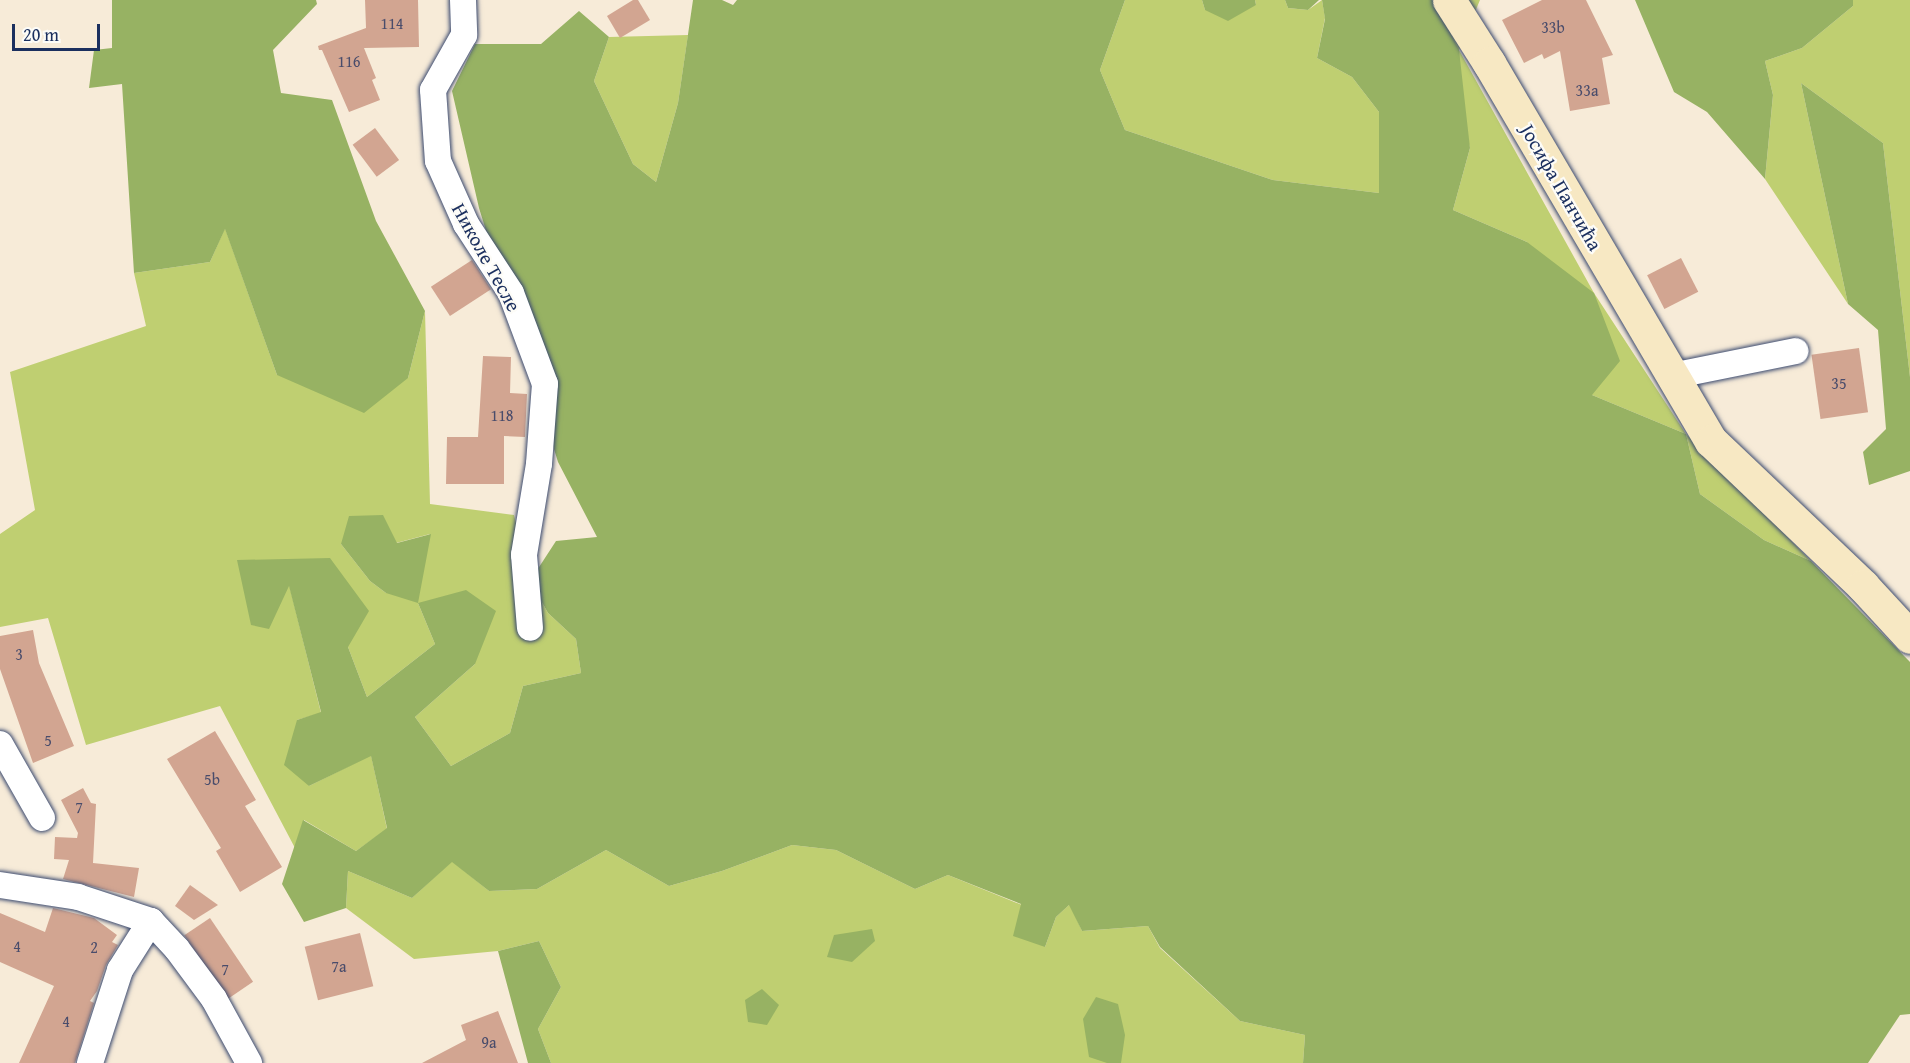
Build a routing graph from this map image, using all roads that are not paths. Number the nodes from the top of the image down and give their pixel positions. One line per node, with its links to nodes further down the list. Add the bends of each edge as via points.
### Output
1 (463, 0): 5 (street, Николе Тесле, via 464,35 433,90 438,160 466,224 511,293 545,384 539,464 524,555)
2 (1449, 0): 4 (street, Јосифа Панчића)
3 (1796, 351): 4 (street)
4 (1672, 376): 6 (street, Јосифа Панчића, via 1711,441 1863,586)
5 (530, 628)
6 (1910, 637)
7 (0, 744): 8 (street)
8 (42, 818)
9 (0, 885): 10 (street, via 78,897)
10 (151, 921): 11 (street, via 120,970); 12 (street, via 214,999)
11 (90, 1063)
12 (249, 1063)

